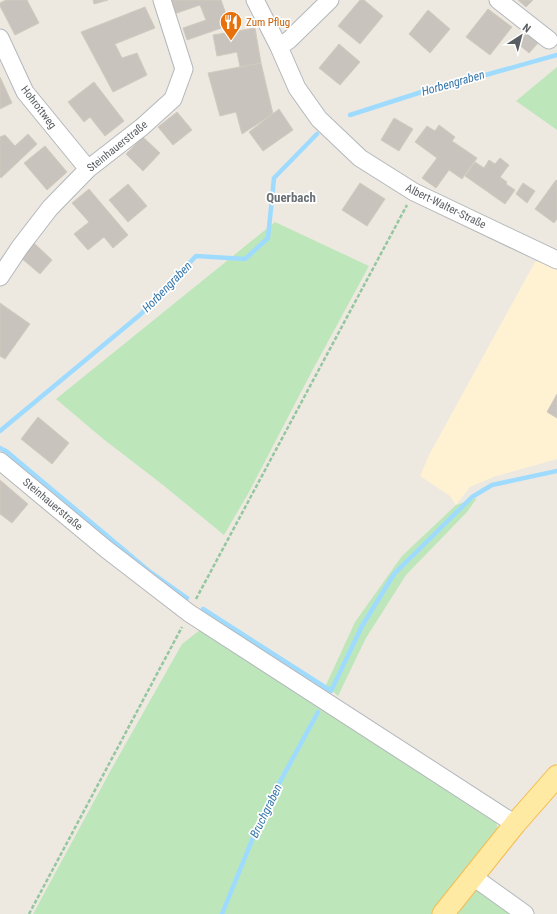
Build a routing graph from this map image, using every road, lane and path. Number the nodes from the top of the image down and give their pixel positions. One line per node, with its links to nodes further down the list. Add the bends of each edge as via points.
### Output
1 (162, 0): 8 (street, Steinhauerstraße, via 184,69 173,99)
2 (255, 0): 7 (street, Albert-Walter-Straße)
3 (330, 0): 7 (street)
4 (498, 0): 6 (street)
5 (0, 38): 8 (street, Hohrottweg, via 25,92)
6 (549, 40)
7 (279, 47): 9 (street, Albert-Walter-Straße, via 297,88 319,119 360,158)
8 (88, 170): 11 (street, Steinhauerstraße, via 50,208)
9 (414, 192): 10 (street, Albert-Walter-Straße); 13 (path)
10 (557, 260)
11 (0, 277)
12 (0, 461): 13 (street, Steinhauerstraße)
13 (189, 614): 15 (street, Steinhauerstraße); 17 (path)
14 (557, 776): 15 (main road)
15 (515, 824): 16 (main road)
16 (472, 876): 18 (main road); 19 (street)
17 (29, 914)
18 (443, 914)
19 (525, 914)

